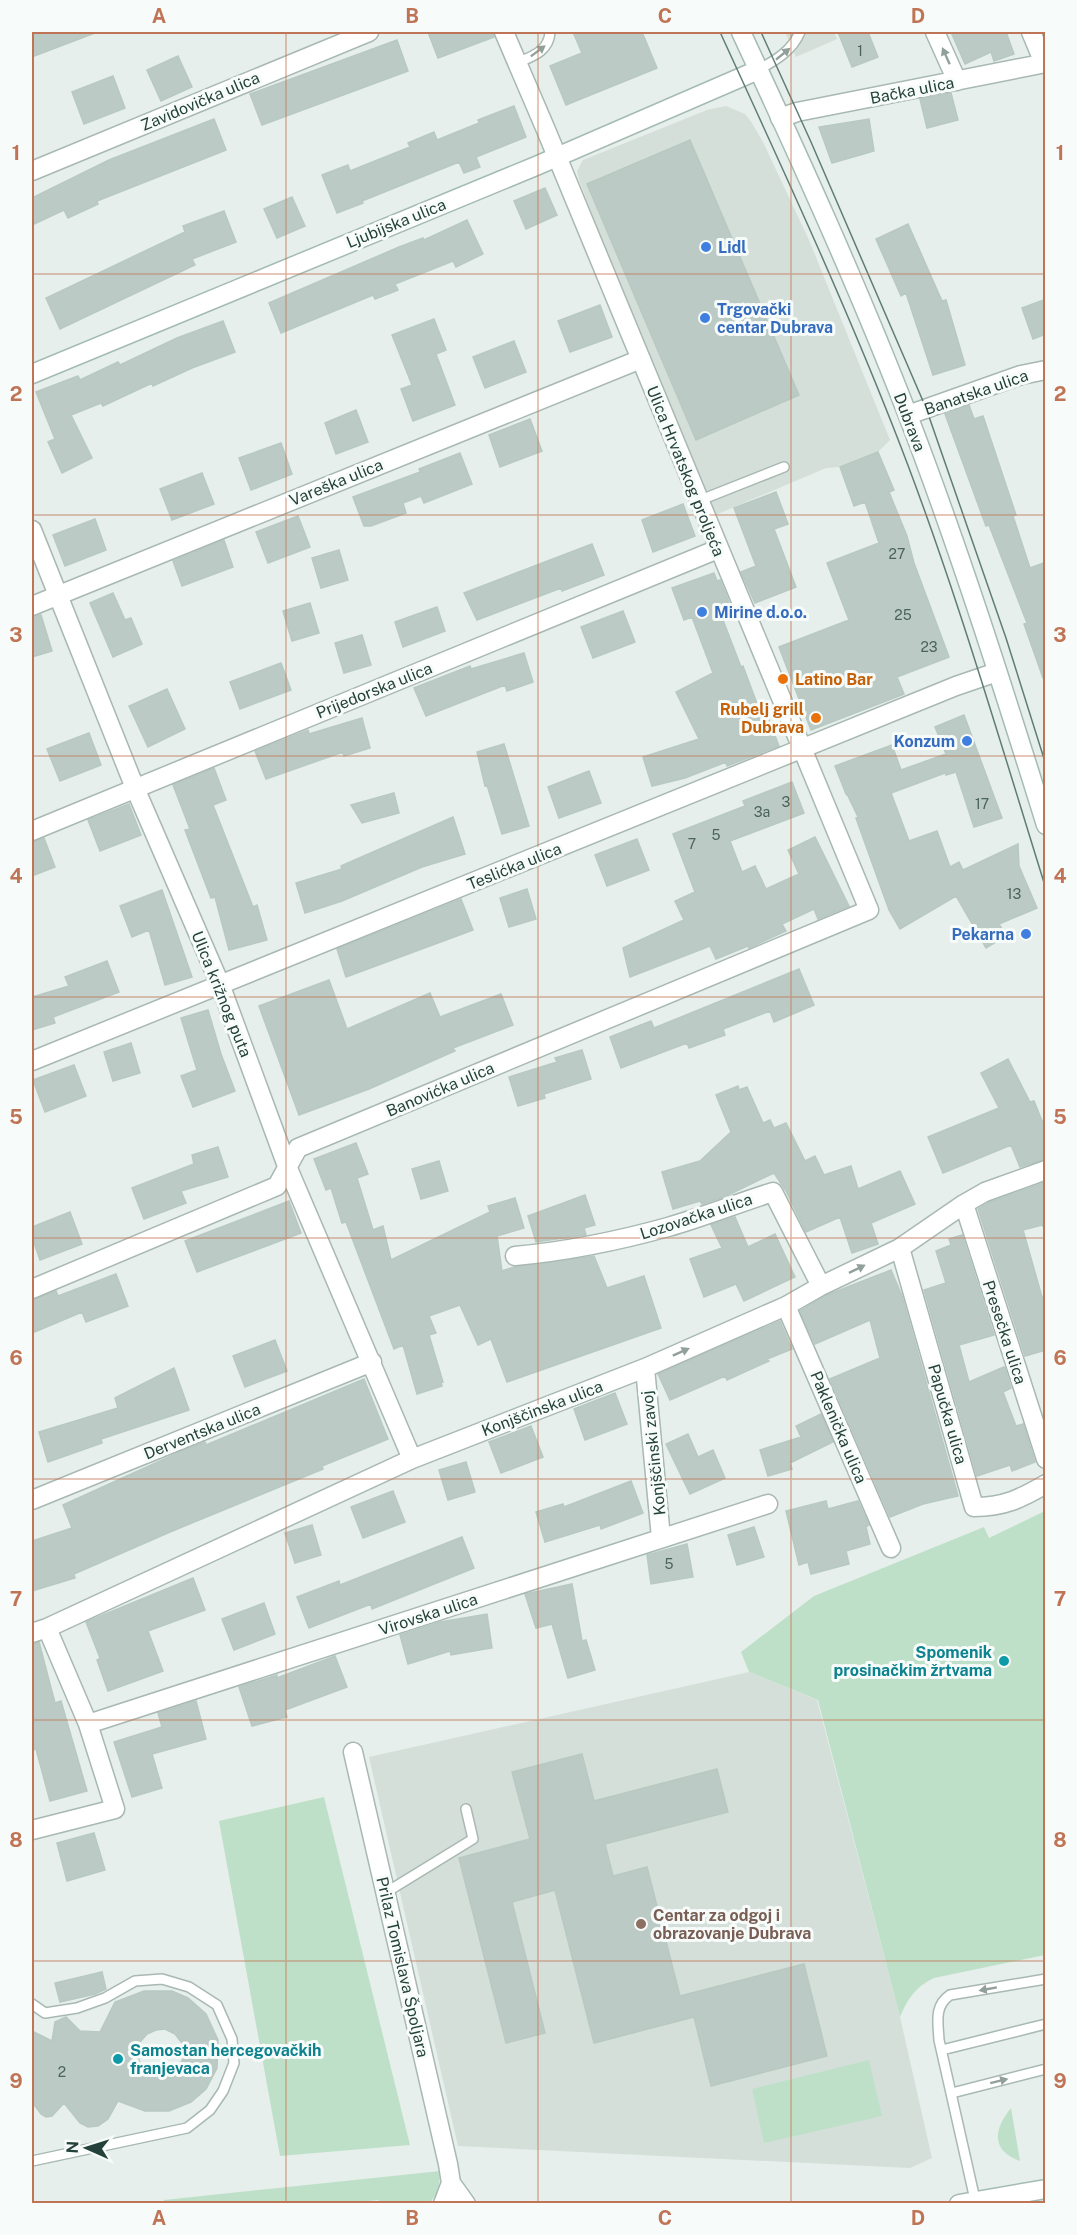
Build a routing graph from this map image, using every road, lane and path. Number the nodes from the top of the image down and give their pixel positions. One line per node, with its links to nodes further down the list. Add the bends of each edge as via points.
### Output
1 (369, 32): 14 (street, Zavidovička ulica)
2 (504, 32): 8 (street, Ulica Hrvatskog proljeća)
3 (550, 32): 8 (lane, one-way to 3, via 544,49)
4 (741, 32): 10 (street, Dubrava)
5 (800, 32): 10 (lane, one-way to 5, via 794,45)
6 (935, 32): 11 (street, one-way to 6)
7 (1031, 32): 9 (street)
8 (518, 63): 13 (street, Ulica Hrvatskog proljeća)
9 (1045, 63): 11 (street, Bačka ulica)
10 (758, 70): 12 (street, Dubrava); 13 (street, Ljubijska ulica)
11 (957, 81): 12 (street, Bačka ulica)
12 (780, 118): 18 (street, Dubrava)
13 (558, 157): 15 (street, Ulica Hrvatskog proljeća); 17 (street, Ljubijska ulica)
14 (32, 171)
15 (641, 359): 20 (street, Ulica Hrvatskog proljeća); 23 (street, Vareška ulica)
16 (1046, 370): 18 (street, Banatska ulica)
17 (32, 374)
18 (908, 415): 25 (street, Dubrava)
19 (784, 466): 20 (lane)
20 (698, 501): 22 (street, Ulica Hrvatskog proljeća)
21 (32, 530): 23 (street, Ulica križnog puta)
22 (718, 549): 26 (street, Ulica Hrvatskog proljeća); 28 (street, Prijedorska ulica)
23 (58, 595): 24 (street, Vareška ulica); 28 (street, Ulica križnog puta)
24 (32, 606)
25 (997, 672): 26 (street, Teslićka ulica); 27 (street, Dubrava)
26 (802, 750): 31 (street, Ulica Hrvatskog proljeća); 32 (street, Teslićka ulica)
27 (1040, 784): 29 (street, Dubrava)
28 (135, 788): 30 (street, Prijedorska ulica); 32 (street, Ulica križnog puta)
29 (1046, 825)
30 (32, 831)
31 (868, 910): 34 (street, Banovićka ulica, via 298,1148)
32 (220, 984): 33 (street, Teslićka ulica); 34 (street, Ulica križnog puta)
33 (32, 1061)
34 (287, 1166): 40 (street, Banovićka ulica, via 277,1186); 42 (street, Ulica križnog puta)
35 (1046, 1170): 36 (street, Konjščinska ulica, via 985,1192)
36 (964, 1204): 37 (street, Konjščinska ulica); 45 (street, Presečka ulica)
37 (900, 1248): 39 (street, Konjščinska ulica, one-way to 37); 46 (street, Papučka ulica, via 974,1507 995,1507 1021,1499)
38 (515, 1256): 39 (street, Lozovačka ulica, via 615,1241 671,1227 773,1192)
39 (821, 1286): 41 (street, Konjščinska ulica)
40 (32, 1288)
41 (786, 1306): 43 (street, Konjščinska ulica, one-way to 41); 50 (street, Paklenička ulica)
42 (372, 1362): 44 (street, Ulica križnog puta); 47 (street, Derventska ulica)
43 (645, 1368): 44 (street, Konjščinska ulica); 49 (street, Konjščinski zavoj)
44 (412, 1459): 51 (street, Konjščinska ulica)
45 (1046, 1459)
46 (1046, 1484)
47 (32, 1500)
48 (768, 1504): 49 (street, Virovska ulica)
49 (661, 1538): 52 (street, Virovska ulica)
50 (891, 1548)
51 (39, 1630): 52 (street)
52 (88, 1724): 55 (street, via 115,1809)
53 (353, 1752): 56 (street, Prilaz Tomislava Špoljara)
54 (466, 1809): 56 (lane, via 473,1839)
55 (32, 1830)
56 (385, 1893): 64 (street, Prilaz Tomislava Špoljara)
57 (1046, 1979): 60 (lane, one-way to 60, via 950,1995 942,2001 938,2012)
58 (32, 2004): 63 (lane, via 45,2013 77,2008 135,1981 162,1979 189,1987 217,2005 232,2039 234,2063 210,2110 187,2128)
59 (1046, 2024): 60 (lane)
60 (942, 2050): 62 (lane)
61 (1046, 2070): 62 (lane, one-way to 61)
62 (952, 2093): 66 (lane)
63 (32, 2162)
64 (451, 2183): 67 (street); 68 (street, Prilaz Tomislava Špoljara)
65 (1046, 2189): 66 (street)
66 (970, 2203)
67 (442, 2204)
68 (465, 2204)

